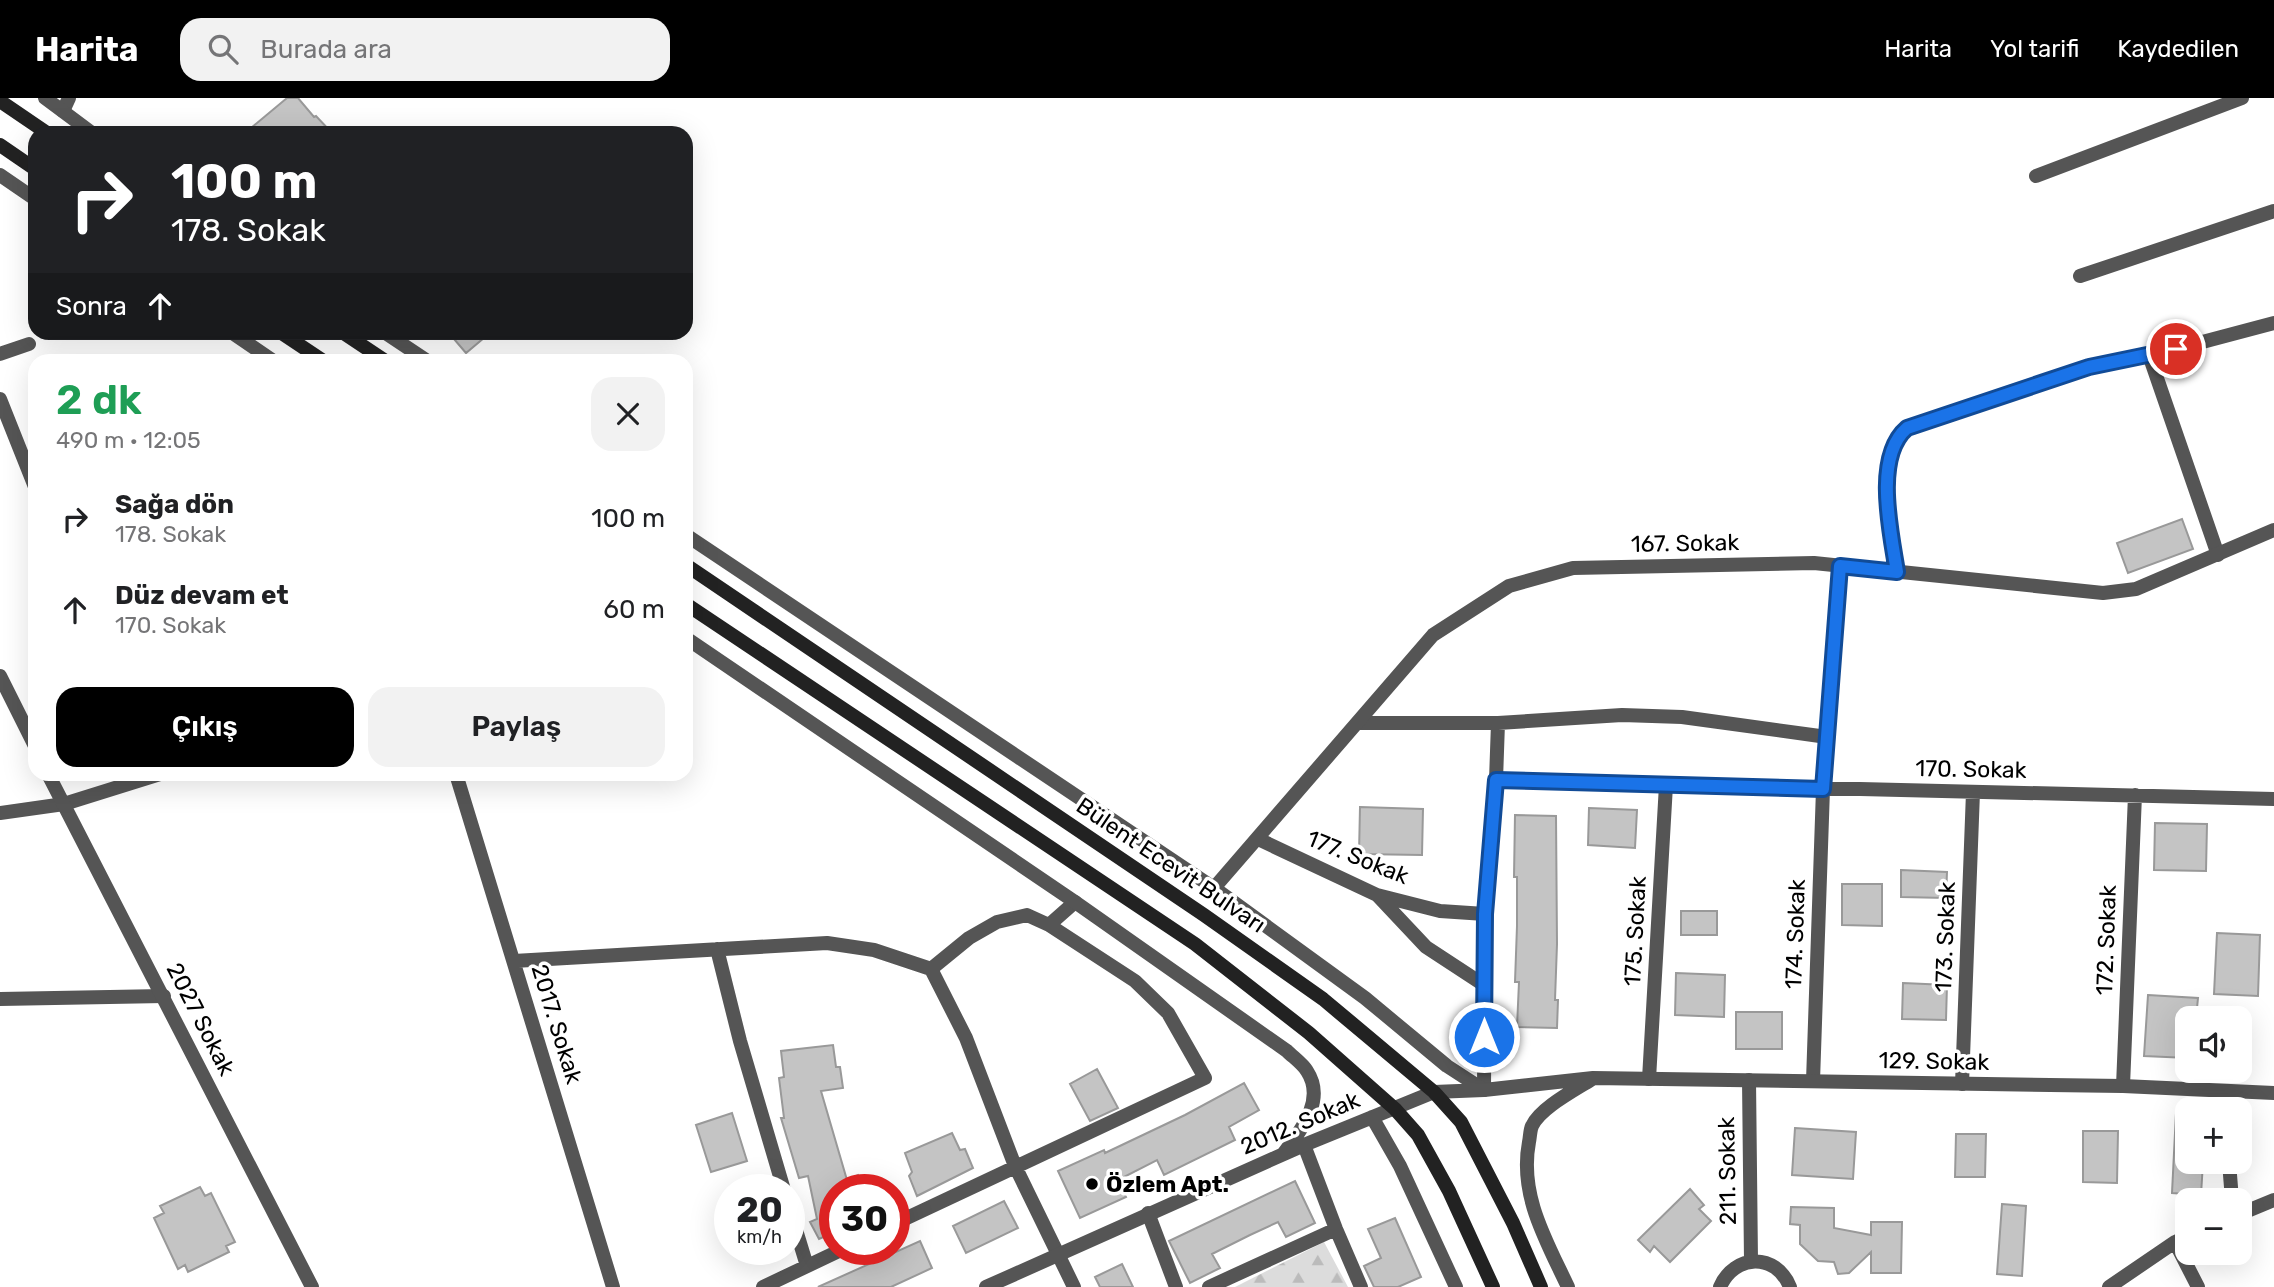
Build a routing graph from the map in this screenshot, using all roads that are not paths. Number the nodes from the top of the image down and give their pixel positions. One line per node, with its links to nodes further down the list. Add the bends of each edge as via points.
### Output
1 (45, 98): 4 (street)
2 (2242, 98): 10 (street)
3 (0, 101): 5 (main road)
4 (66, 105): 6 (street)
5 (37, 126)
6 (86, 126)
7 (0, 145): 8 (main road)
8 (28, 164)
9 (0, 175): 11 (street)
10 (2036, 176)
11 (28, 194)
12 (2274, 211): 13 (street)
13 (2080, 276)
14 (2274, 323): 25 (street)
15 (243, 340): 21 (street)
16 (292, 340): 22 (main road)
17 (354, 340): 23 (main road)
18 (396, 340): 24 (street)
19 (29, 344): 20 (street)
20 (0, 354)
21 (263, 354)
22 (313, 354)
23 (375, 354)
24 (416, 354)
25 (2149, 355): 30 (street); 33 (street, via 2089,367 1907,428 1898,436 1890,461 1886,502)
26 (0, 399): 27 (street)
27 (28, 469)
28 (2274, 530): 30 (street, 167. Sokak)
29 (693, 540): 53 (street)
30 (2218, 555): 33 (street, 167. Sokak, via 2136,589 2103,593)
31 (1840, 566): 33 (street, 167. Sokak); 37 (street, 167. Sokak, via 1573,568 1509,586 1433,635); 40 (street, 174. Sokak)
32 (693, 570): 72 (main road, Bülent Ecevit Bulvarı, via 1226,930 1323,999)
33 (1897, 572)
34 (693, 609): 75 (main road, via 1195,944 1309,1033)
35 (693, 643): 55 (street)
36 (0, 676): 39 (street)
37 (1358, 723): 38 (street); 52 (street, 167. Sokak)
38 (1498, 723): 40 (street, via 1622,715 1682,717); 41 (street)
39 (28, 732)
40 (1827, 737): 46 (street, 174. Sokak)
41 (1496, 780): 45 (street, 170. Sokak); 56 (street)
42 (52, 781): 50 (street, 2027 Sokak)
43 (138, 781): 50 (street)
44 (458, 781): 59 (street, 2017. Sokak)
45 (1666, 785): 46 (street, 170. Sokak); 65 (street, 175. Sokak)
46 (1823, 789): 47 (street, 170. Sokak); 67 (street, 174. Sokak)
47 (1973, 792): 48 (street, 170. Sokak); 68 (street, 173. Sokak)
48 (2134, 795): 49 (street, 170. Sokak); 69 (street, 172. Sokak)
49 (2274, 799)
50 (64, 804): 51 (street); 62 (street, 2027 Sokak)
51 (0, 813)
52 (1258, 839): 53 (street, 167. Sokak); 54 (street, 177. Sokak)
53 (1214, 888): 70 (street)
54 (1377, 895): 56 (street, 177. Sokak, via 1440,911); 61 (street, via 1426,947)
55 (1075, 902): 57 (street); 78 (street, via 1287,1051 1307,1070 1313,1105)
56 (1485, 914): 61 (street)
57 (1049, 925): 60 (street, via 1027,915 998,922 969,938); 79 (street, via 1135,981 1168,1013 1205,1078)
58 (718, 949): 59 (street); 60 (street, via 827,943 874,950); 80 (street)
59 (514, 961): 96 (street, 2017. Sokak)
60 (931, 970): 79 (street, via 966,1038)
61 (1485, 985): 70 (street)
62 (164, 996): 63 (street); 95 (street, 2027 Sokak)
63 (0, 999)
64 (1593, 1078): 65 (street, 129. Sokak); 70 (street, 129. Sokak); 84 (street, via 1544,1112 1532,1126 1526,1162)
65 (1648, 1079): 66 (street, 129. Sokak)
66 (1749, 1080): 67 (street, 129. Sokak); 92 (street, 211. Sokak)
67 (1813, 1081): 68 (street, 129. Sokak)
68 (1962, 1084): 69 (street, 129. Sokak)
69 (2123, 1086): 71 (street, 129. Sokak)
70 (1484, 1090): 72 (street, 2012. Sokak)
71 (2224, 1091): 73 (street, 129. Sokak); 74 (street)
72 (1434, 1092): 75 (street, 2012. Sokak); 86 (main road, Bülent Ecevit Bulvarı, via 1461,1122)
73 (2274, 1093)
74 (2224, 1097)
75 (1395, 1109): 76 (street, 2012. Sokak); 104 (main road, via 1418,1135 1449,1191)
76 (1372, 1117): 77 (street, 2012. Sokak); 103 (street)
77 (1304, 1145): 78 (street, 2012. Sokak); 87 (street)
78 (1284, 1153): 83 (street, 2012. Sokak)
79 (1015, 1166): 85 (street); 89 (street)
80 (779, 1174)
81 (2274, 1199): 82 (street)
82 (2252, 1209)
83 (1148, 1213): 89 (street, 2012. Sokak); 100 (street)
84 (1534, 1215): 86 (street); 106 (street)
85 (910, 1216)
86 (1513, 1223): 105 (main road, Bülent Ecevit Bulvarı)
87 (1336, 1229): 101 (street); 102 (street)
88 (2175, 1243): 109 (street)
89 (1059, 1253): 98 (street, 2012. Sokak); 99 (street)
90 (805, 1259): 94 (street)
91 (819, 1260): 94 (street)
92 (1751, 1261): 107 (street, via 1735,1266); 108 (street, via 1776,1268)
93 (2190, 1265): 110 (street)
94 (807, 1266): 97 (street)
95 (312, 1287)
96 (614, 1287)
97 (763, 1287)
98 (986, 1287)
99 (1074, 1287)
100 (1176, 1287)
101 (1209, 1287)
102 (1361, 1287)
103 (1456, 1287)
104 (1493, 1287)
105 (1541, 1287)
106 (1568, 1287)
107 (1720, 1287)
108 (1790, 1287)
109 (2109, 1287)
110 (2198, 1287)

